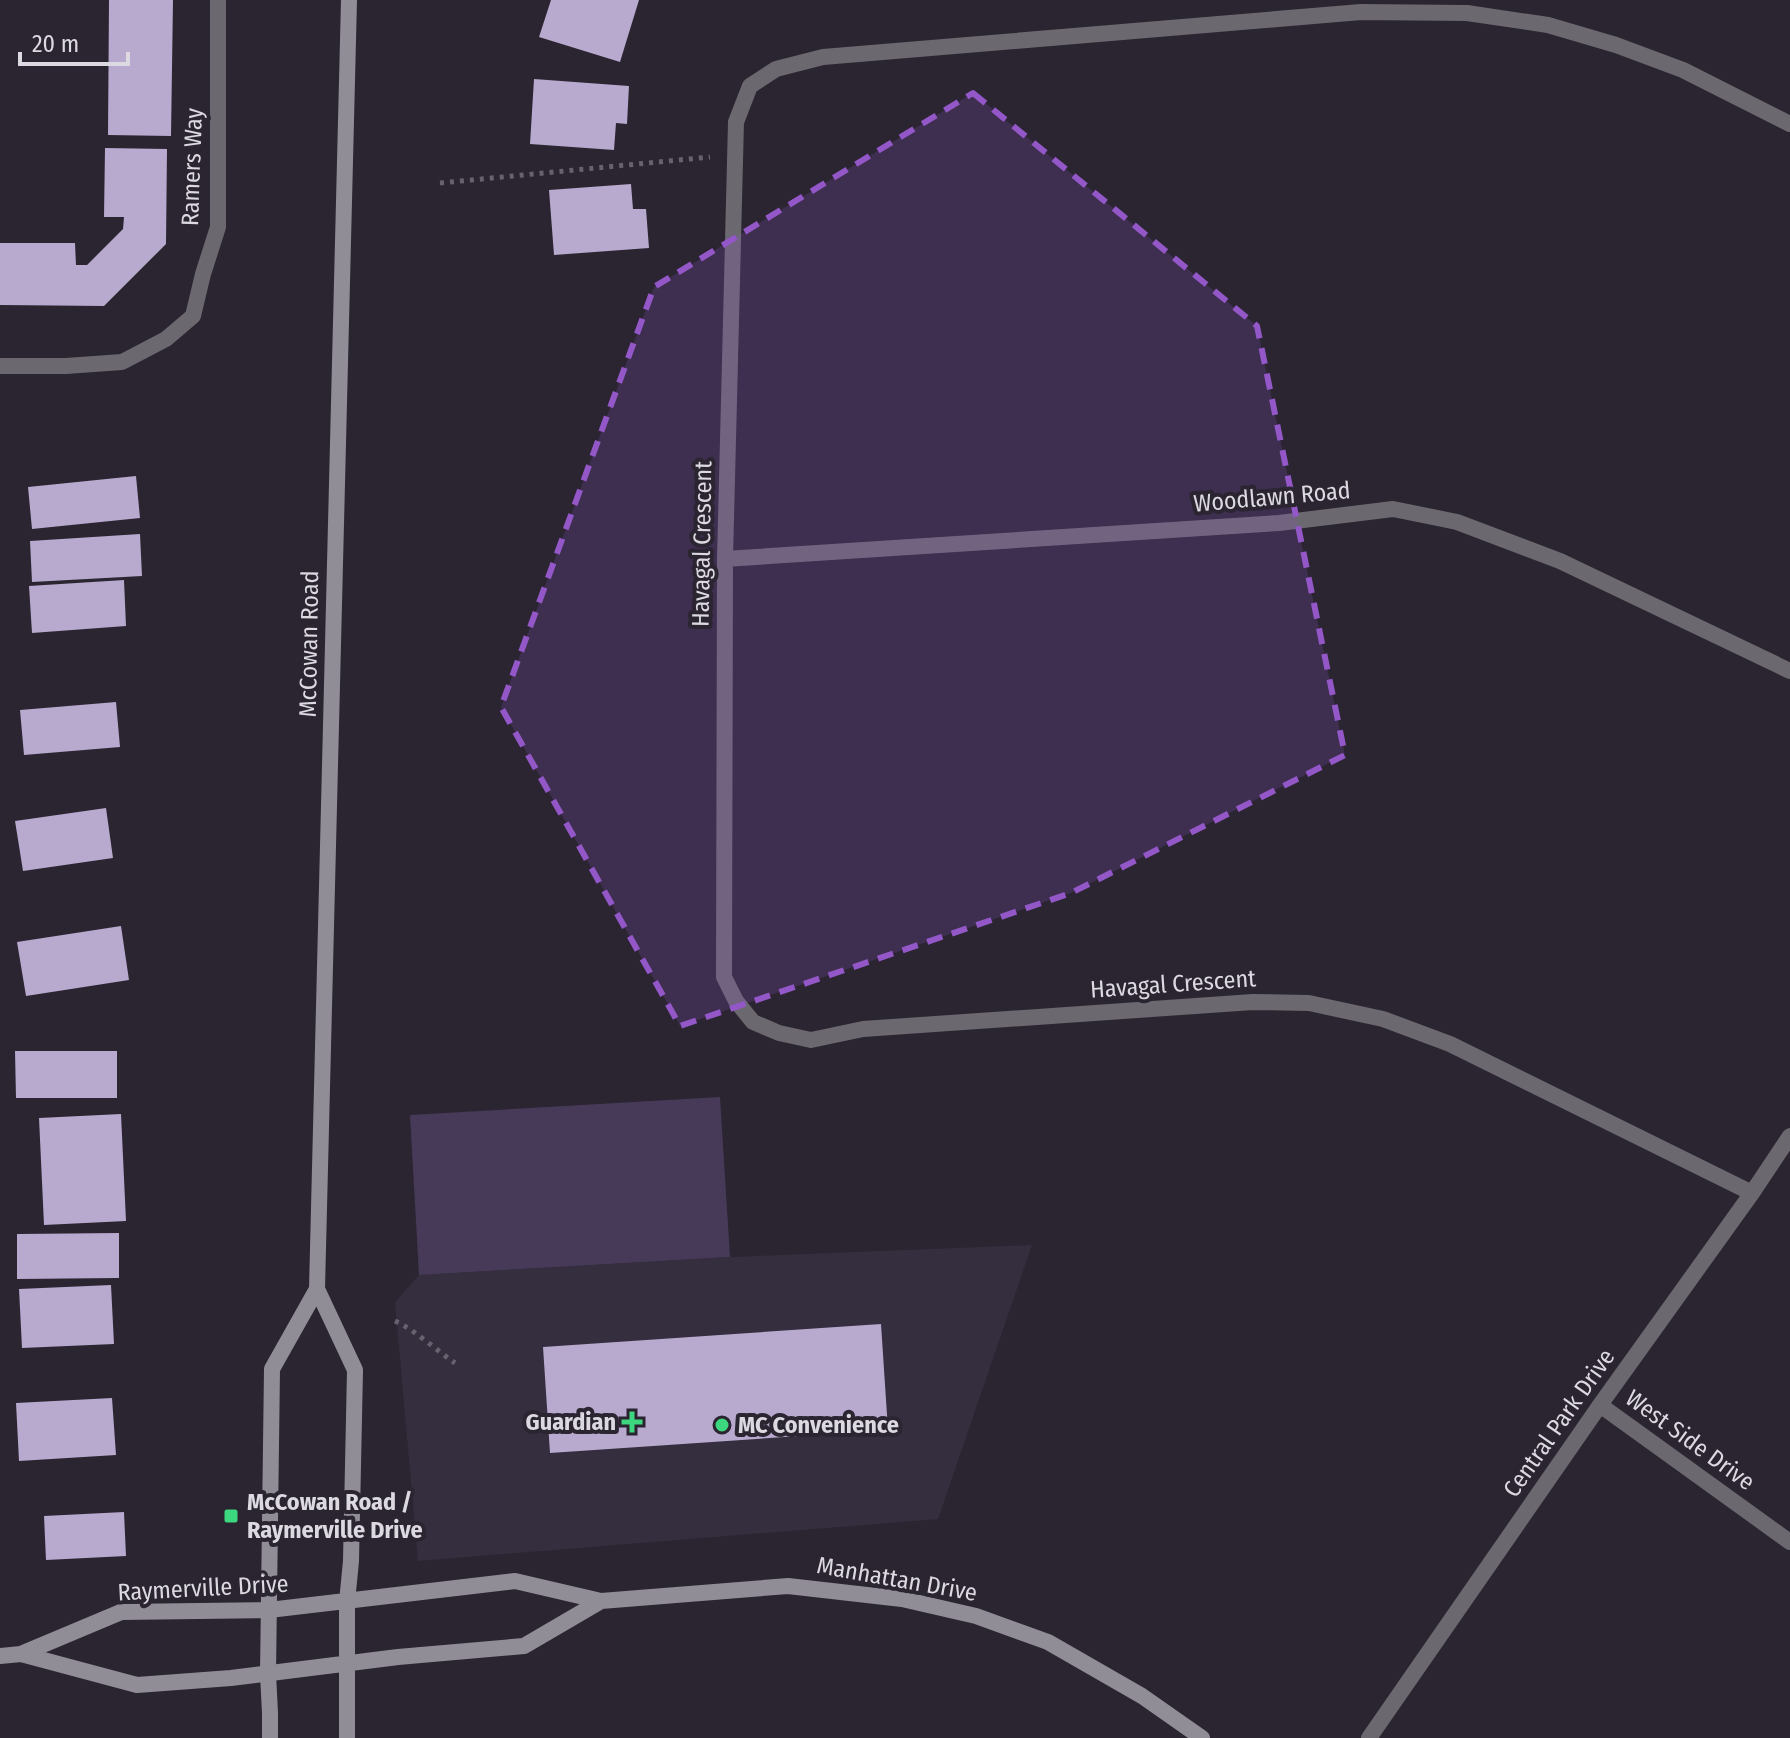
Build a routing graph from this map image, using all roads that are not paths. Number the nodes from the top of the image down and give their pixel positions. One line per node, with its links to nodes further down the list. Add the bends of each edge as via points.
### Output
1 (218, 0): 4 (street, Ramers Way, via 218,227 193,316 166,339 122,362)
2 (349, 0): 9 (main road, McCowan Road)
3 (1790, 124): 5 (street, Havagal Crescent, via 1683,70 1616,45 1548,25 1467,13 1361,12 823,57 776,69 750,86 736,122)
4 (0, 366)
5 (725, 559): 6 (street, Woodlawn Road, via 1279,523 1393,509 1457,522 1560,561); 8 (street, Havagal Crescent, via 724,977 753,1022 811,1040 863,1029 1253,1002 1309,1003 1383,1019 1450,1044)
6 (1790, 671)
7 (1790, 1136): 8 (street, Central Park Drive)
8 (1752, 1193): 10 (street, Central Park Drive)
9 (317, 1289): 13 (main road, McCowan Road, via 355,1370); 14 (main road, McCowan Road, via 272,1369)
10 (1600, 1405): 11 (street, West Side Drive); 22 (street, Central Park Drive)
11 (1790, 1542)
12 (601, 1601): 13 (main road, Manhattan Drive, via 515,1581); 17 (main road, Manhattan Drive, via 524,1646); 21 (main road, Manhattan Drive, via 788,1586 902,1599 961,1612 1048,1642)
13 (347, 1602): 14 (main road, Raymerville Drive); 17 (main road, McCowan Road)
14 (269, 1610): 15 (main road, Raymerville Drive, via 121,1612); 18 (main road, McCowan Road)
15 (21, 1654): 16 (main road, Raymerville Drive); 18 (main road, Raymerville Drive, via 137,1685)
16 (0, 1656)
17 (348, 1663): 18 (main road, Manhattan Drive); 20 (main road, McCowan Road)
18 (268, 1674): 19 (main road, McCowan Road)
19 (270, 1738)
20 (347, 1738)
21 (1202, 1738)
22 (1369, 1738)

